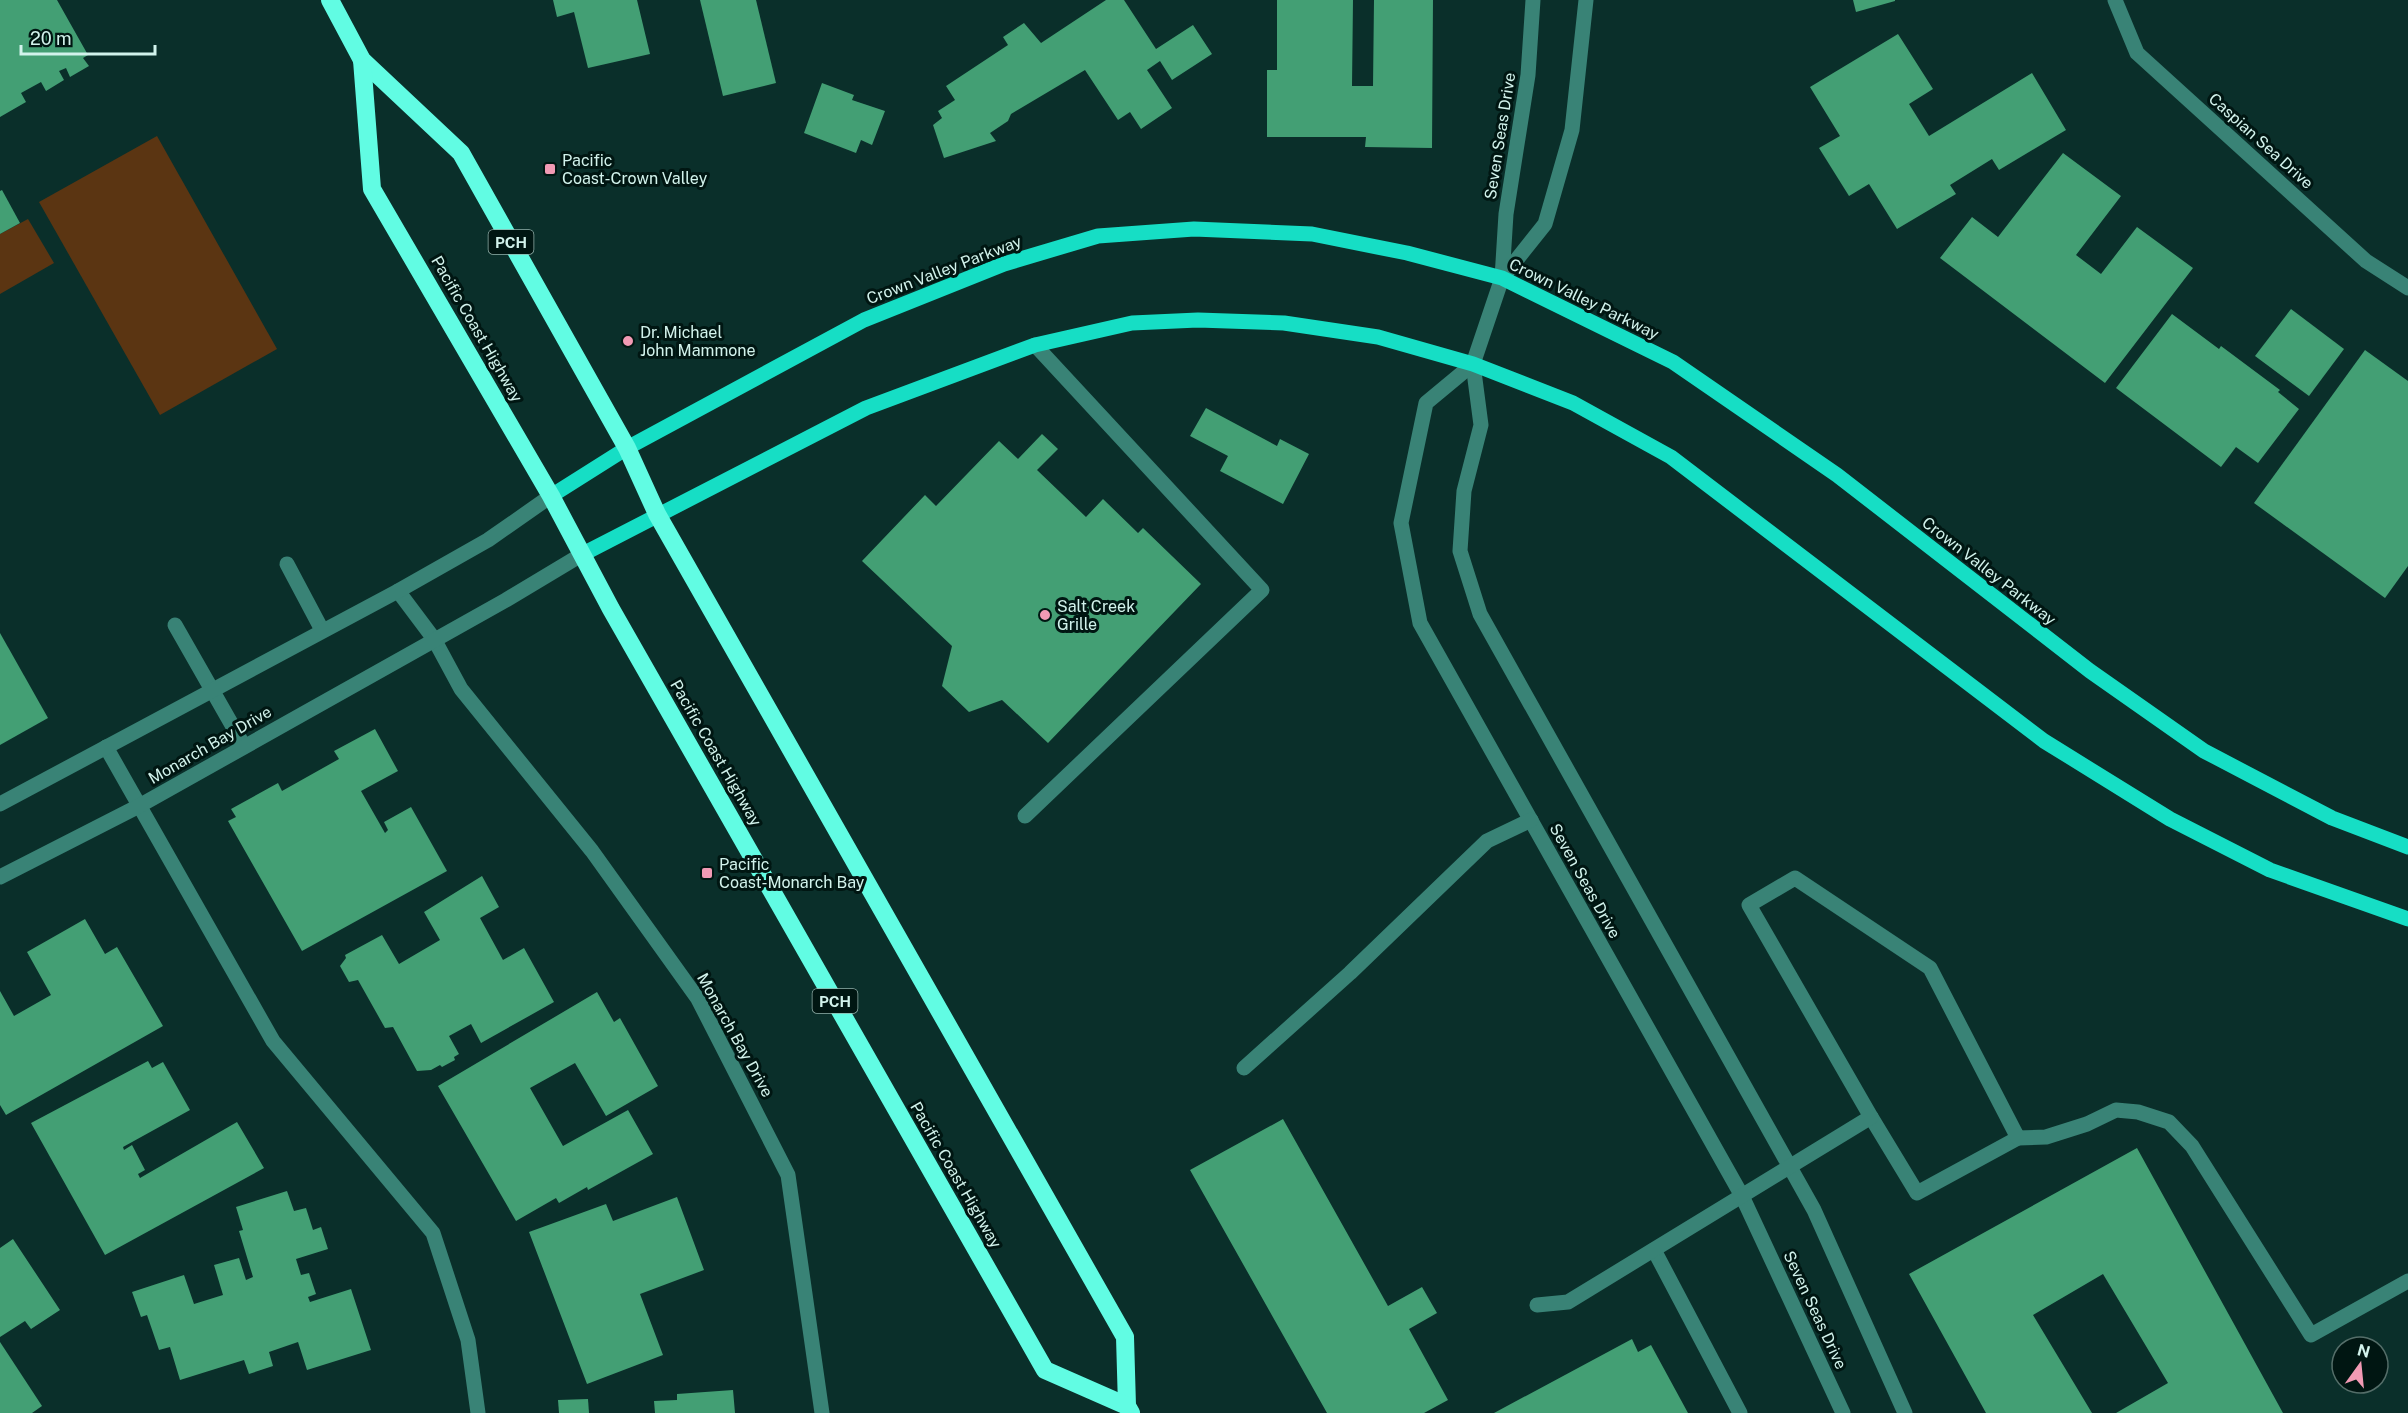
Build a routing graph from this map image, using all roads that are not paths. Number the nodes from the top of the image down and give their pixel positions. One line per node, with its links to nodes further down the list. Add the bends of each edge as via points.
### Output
1 (330, 0): 5 (highway, Pacific Coast Highway / PCH)
2 (1533, 0): 6 (street, Seven Seas Drive, via 1528,75 1506,214)
3 (1586, 0): 6 (street, Seven Seas Drive, via 1572,130 1545,224)
4 (2115, 0): 7 (street, Caspian Sea Drive, via 2137,53 2366,261)
5 (362, 60): 10 (highway, Pacific Coast Highway / PCH, via 461,153); 11 (highway, Pacific Coast Highway / PCH, via 372,189)
6 (1502, 278): 9 (street, Seven Seas Drive); 10 (main road, Crown Valley Parkway, via 1312,234 1194,229 1098,236 1004,264 864,320); 26 (main road, Crown Valley Parkway, via 1672,362 1837,475 2090,671 2204,751 2332,818)
7 (2408, 288)
8 (1035, 345): 9 (main road, via 1132,323 1284,323 1378,337); 12 (main road, via 866,408); 24 (street, via 1262,590)
9 (1473, 364): 25 (street, Seven Seas Drive, via 1426,403 1401,523 1420,623); 28 (main road, via 1573,403 1671,457 2044,741 2170,819 2270,870); 32 (street, Seven Seas Drive, via 1481,425 1464,491 1460,551 1480,615)
10 (627, 448): 11 (main road, Crown Valley Parkway); 12 (highway, Pacific Coast Highway / PCH)
11 (551, 496): 13 (highway, Pacific Coast Highway / PCH); 15 (street, via 488,540)
12 (657, 514): 13 (main road); 37 (highway, Pacific Coast Highway / PCH, via 1125,1337)
13 (581, 555): 18 (street, Monarch Bay Drive); 37 (highway, Pacific Coast Highway / PCH, via 1045,1370)
14 (287, 564): 17 (street)
15 (398, 591): 17 (street); 18 (street, Monarch Bay Drive)
16 (175, 625): 19 (street)
17 (322, 630): 19 (street)
18 (434, 639): 20 (street, Monarch Bay Drive); 39 (street, Monarch Bay Drive, via 461,689 592,851 698,999 783,1165 788,1176)
19 (210, 690): 20 (street); 21 (street)
20 (244, 746): 23 (street, Monarch Bay Drive)
21 (106, 747): 22 (street); 23 (street)
22 (0, 804)
23 (139, 806): 27 (street, Monarch Bay Drive); 38 (street, via 273,1041 433,1233 468,1340)
24 (1025, 816)
25 (1531, 820): 29 (street, via 1487,841); 33 (street, Seven Seas Drive)
26 (2408, 847)
27 (0, 877)
28 (2408, 919)
29 (1244, 1068)
30 (1871, 1117): 31 (street, via 1917,1193); 31 (street, via 1749,905 1796,878 1930,968); 32 (street)
31 (2018, 1138): 35 (street, via 2046,1137 2116,1110 2169,1122 2192,1146 2311,1335)
32 (1790, 1167): 33 (street); 42 (street, Seven Seas Drive, via 1814,1210)
33 (1742, 1196): 34 (street); 41 (street, Seven Seas Drive)
34 (1654, 1250): 36 (street, via 1568,1302); 40 (street)
35 (2408, 1281)
36 (1537, 1305)
37 (1129, 1409)
38 (478, 1413)
39 (822, 1413)
40 (1740, 1413)
41 (1843, 1413)
42 (1905, 1413)

